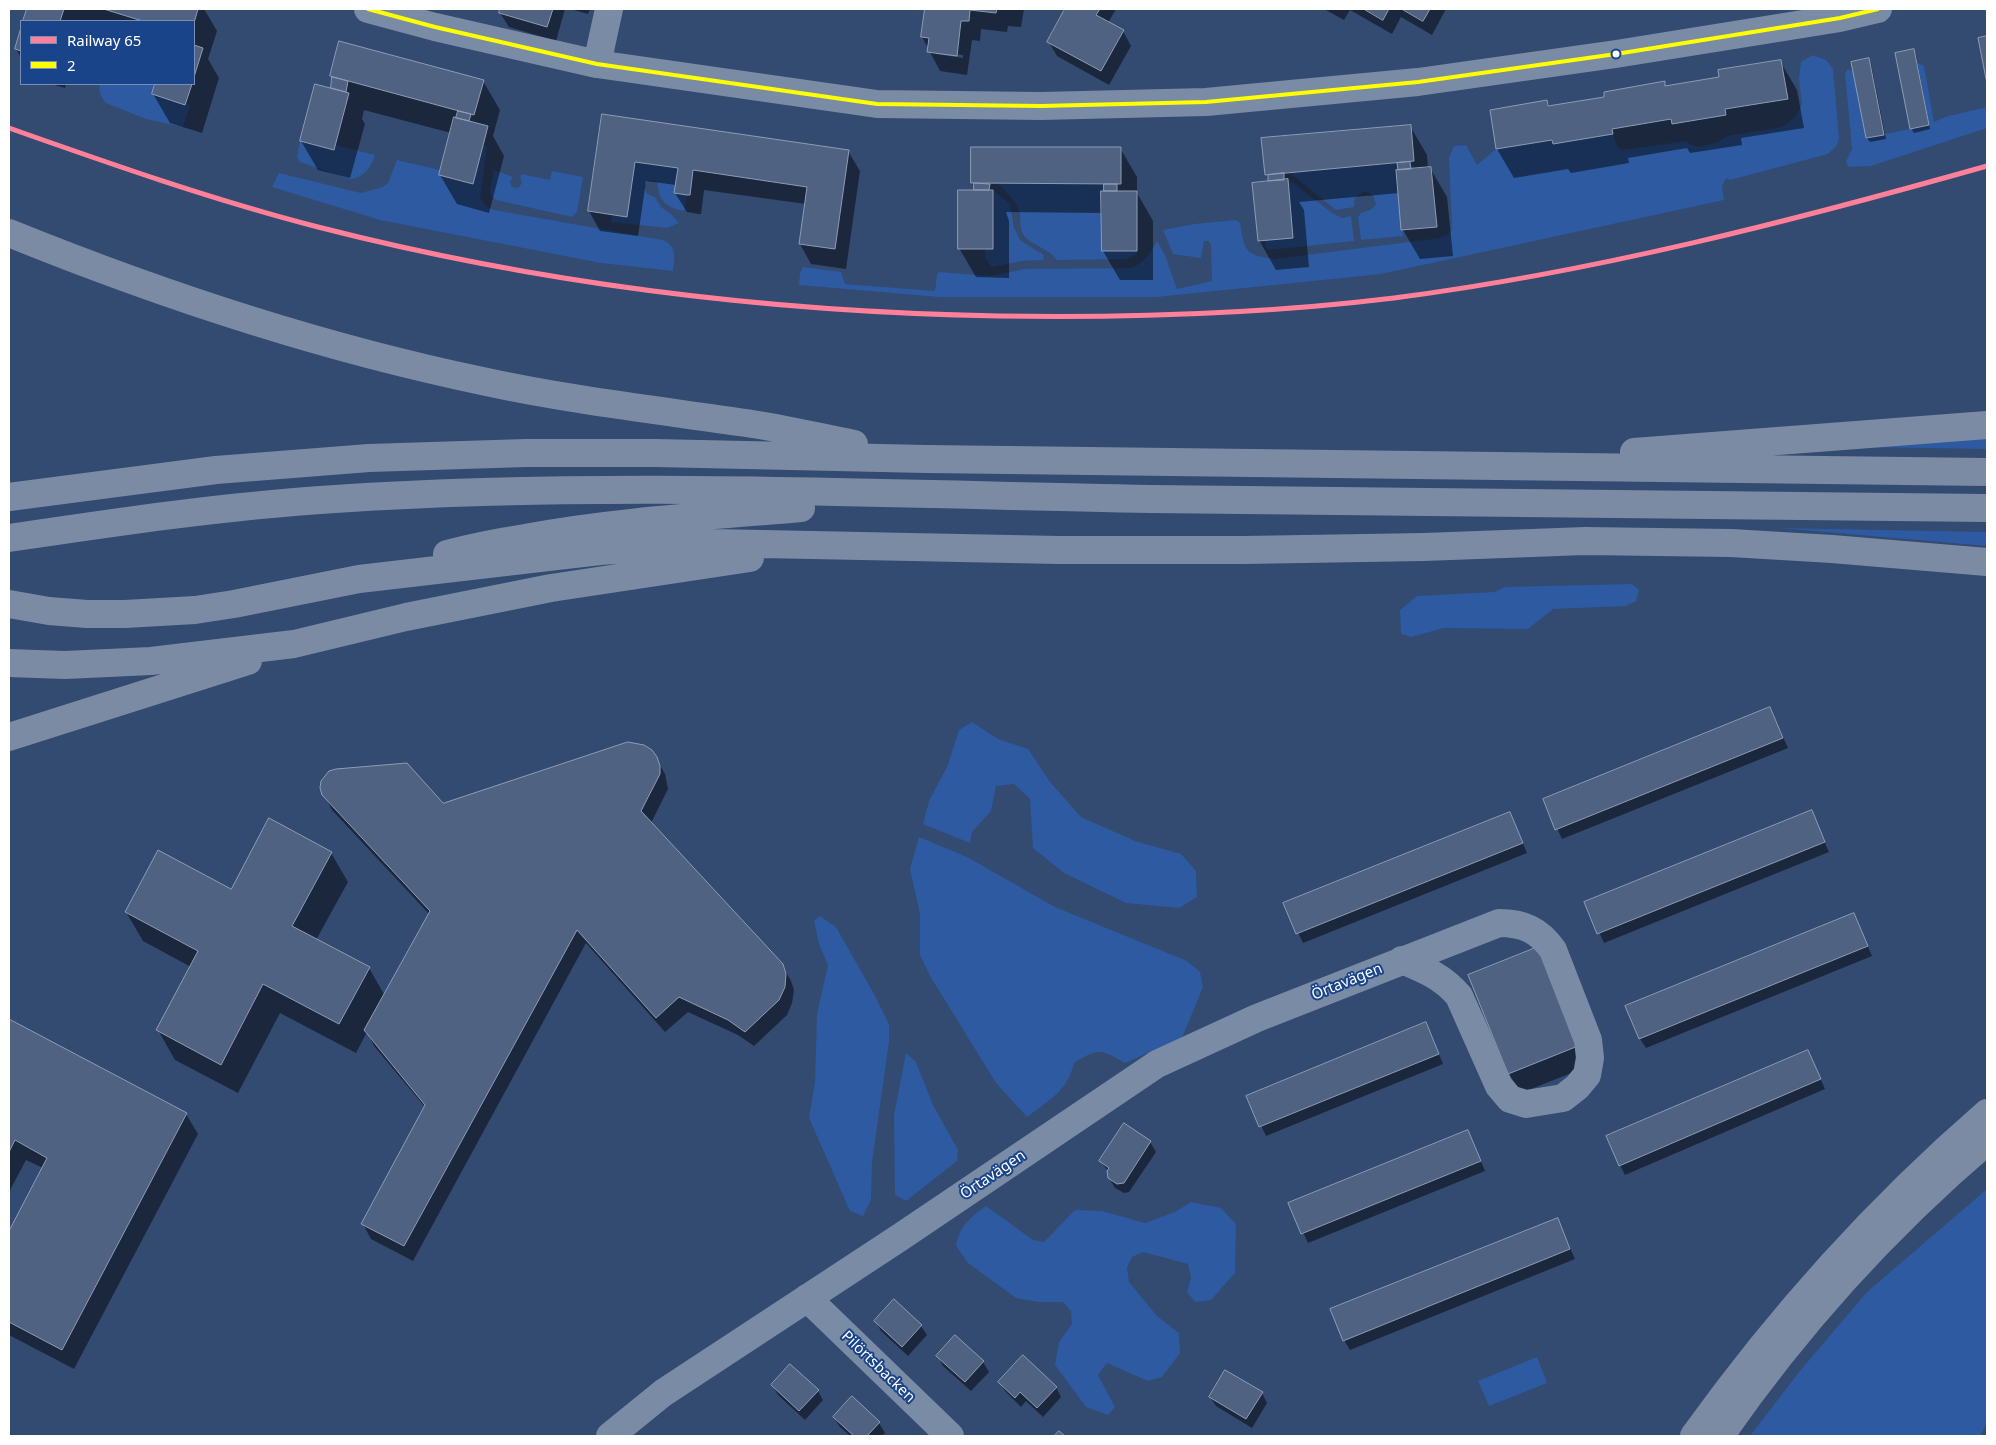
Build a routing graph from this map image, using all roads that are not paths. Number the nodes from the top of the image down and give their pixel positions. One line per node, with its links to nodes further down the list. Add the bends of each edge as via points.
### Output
1 (368, 9): 5 (street)
2 (609, 9): 5 (street)
3 (1878, 9): 4 (street)
4 (1840, 13): 5 (street, via 1607,55 1418,82 1206,102 1051,106 877,104)
5 (597, 64)
6 (9, 233): 8 (highway, via 208,306 411,365 572,399 748,424)
7 (1987, 425): 9 (highway)
8 (926, 459): 9 (highway); 12 (highway, via 655,453 369,458 216,470)
9 (1456, 465): 10 (highway)
10 (1987, 472)
11 (952, 495): 13 (highway); 14 (highway, via 591,489 414,494 208,510); 17 (highway, via 591,527 456,552)
12 (9, 497)
13 (1987, 508)
14 (9, 538)
15 (832, 546): 16 (highway, via 1243,550 1586,541 1731,543); 17 (highway, via 713,543 658,546); 19 (highway, via 551,588 406,617)
16 (1987, 562)
17 (360, 579): 18 (highway, via 195,610 125,614 50,611)
18 (9, 604)
19 (294, 644): 20 (highway, via 151,661 75,665); 21 (highway, via 226,670)
20 (9, 663)
21 (9, 737)
22 (1402, 960): 22 (street, Örtavägen, via 1432,973 1449,984 1459,996 1498,1086 1510,1099 1526,1104 1564,1098 1587,1075 1590,1058 1588,1040 1553,950 1532,930 1516,923 1499,923); 25 (street, Örtavägen, via 1257,1018 1157,1064)
23 (1987, 1113): 28 (highway, via 1908,1185 1816,1281)
24 (1987, 1141): 29 (highway, via 1901,1222 1840,1286 1767,1373)
25 (807, 1298): 26 (street, Örtavägen, via 663,1394); 27 (street, Pilörtsbacken)
26 (610, 1436)
27 (950, 1436)
28 (1694, 1436)
29 (1720, 1436)

